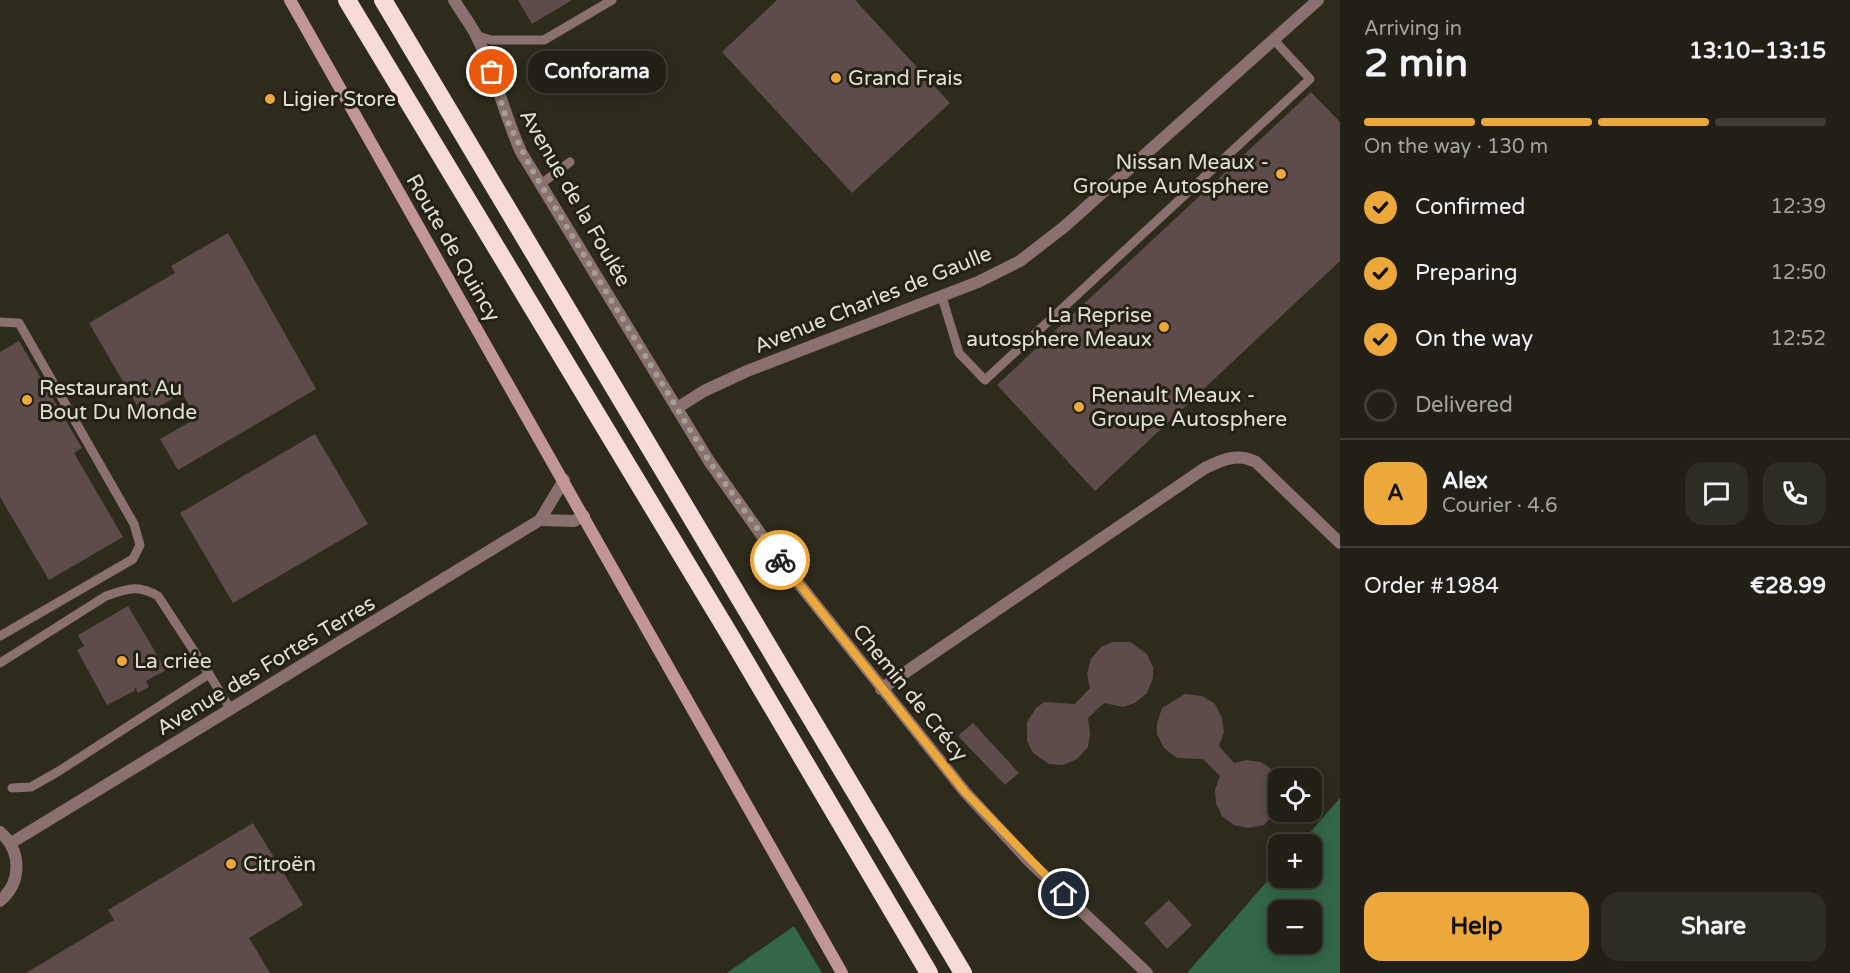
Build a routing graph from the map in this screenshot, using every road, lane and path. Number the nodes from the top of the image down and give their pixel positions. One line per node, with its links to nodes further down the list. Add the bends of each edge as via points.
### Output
1 (290, 0): 14 (street, Route de Quincy)
2 (347, 0): 28 (highway)
3 (383, 0): 29 (highway)
4 (454, 0): 7 (street, Avenue de la Foulée)
5 (612, 0): 7 (lane, via 544,40 491,40)
6 (1318, 0): 8 (street, Avenue Charles de Gaulle)
7 (476, 35): 10 (street, Avenue de la Foulée, via 506,118)
8 (1274, 40): 11 (street, Avenue Charles de Gaulle, via 1064,227 1020,261); 11 (lane, via 1310,79 985,380 959,353)
9 (570, 162): 10 (lane)
10 (541, 184): 13 (street, Avenue de la Foulée)
11 (942, 297): 13 (street, Avenue Charles de Gaulle, via 747,371)
12 (0, 322): 18 (lane, via 19,323 134,524 140,545 133,559)
13 (676, 408): 21 (street, Chemin de Crécy, via 772,550)
14 (564, 480): 15 (street, Route de Quincy); 16 (street, Avenue des Fortes Terres)
15 (584, 516): 16 (street, via 574,521); 27 (street, Route de Quincy)
16 (540, 520): 22 (street, Avenue des Fortes Terres)
17 (1340, 543): 21 (street, via 1257,462 1244,456 1226,458)
18 (0, 636)
19 (0, 663): 20 (lane, via 106,596 145,588 158,596)
20 (209, 674): 22 (lane); 23 (lane, via 59,771 31,787)
21 (881, 689): 30 (street, Chemin de Crécy, via 998,828)
22 (231, 710): 25 (street, Avenue des Fortes Terres)
23 (12, 788)
24 (0, 832): 25 (street)
25 (11, 843): 26 (street, via 17,871 14,884)
26 (0, 902)
27 (842, 973)
28 (930, 973)
29 (963, 973)
30 (1147, 973)

